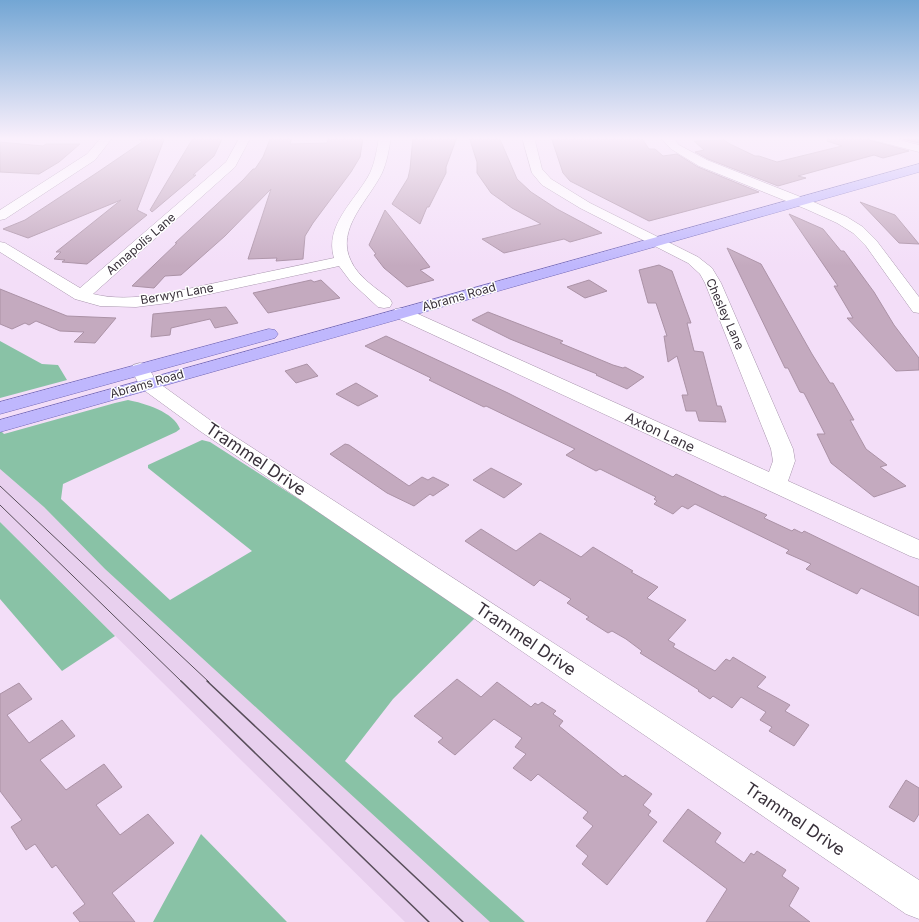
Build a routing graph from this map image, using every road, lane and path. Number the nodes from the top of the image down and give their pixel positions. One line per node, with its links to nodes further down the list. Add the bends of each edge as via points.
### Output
1 (55, 180): 10 (street)
2 (213, 180): 15 (street, Annapolis Lane)
3 (371, 180): 14 (street, via 346,220 339,243)
4 (545, 180): 11 (street, Chesley Lane, via 570,198)
5 (746, 180): 8 (street)
6 (838, 180): 8 (main road, Abrams Road)
7 (877, 180): 9 (main road, Abrams Road)
8 (783, 195): 9 (street); 11 (main road, Abrams Road)
9 (800, 202): 12 (main road, Abrams Road); 17 (street, via 842,220 858,230 871,243)
10 (0, 216)
11 (641, 234): 12 (street, Chesley Lane); 16 (main road, Abrams Road)
12 (658, 242): 16 (main road, Abrams Road); 21 (street, Chesley Lane, via 693,260 706,271 713,283 782,449 784,462)
13 (0, 246): 15 (street, Berwyn Lane)
14 (342, 261): 15 (street, Berwyn Lane, via 168,298 136,302 100,301); 16 (street, Axton Lane, via 354,276)
15 (81, 296)
16 (392, 308): 18 (main road, Abrams Road); 21 (street, Axton Lane)
17 (919, 308)
18 (144, 377): 19 (main road, Abrams Road); 20 (main road, Abrams Road); 23 (street, Trammel Drive, via 214,431)
19 (0, 408)
20 (0, 426)
21 (775, 485): 22 (street, Axton Lane)
22 (919, 550)
23 (919, 901)

